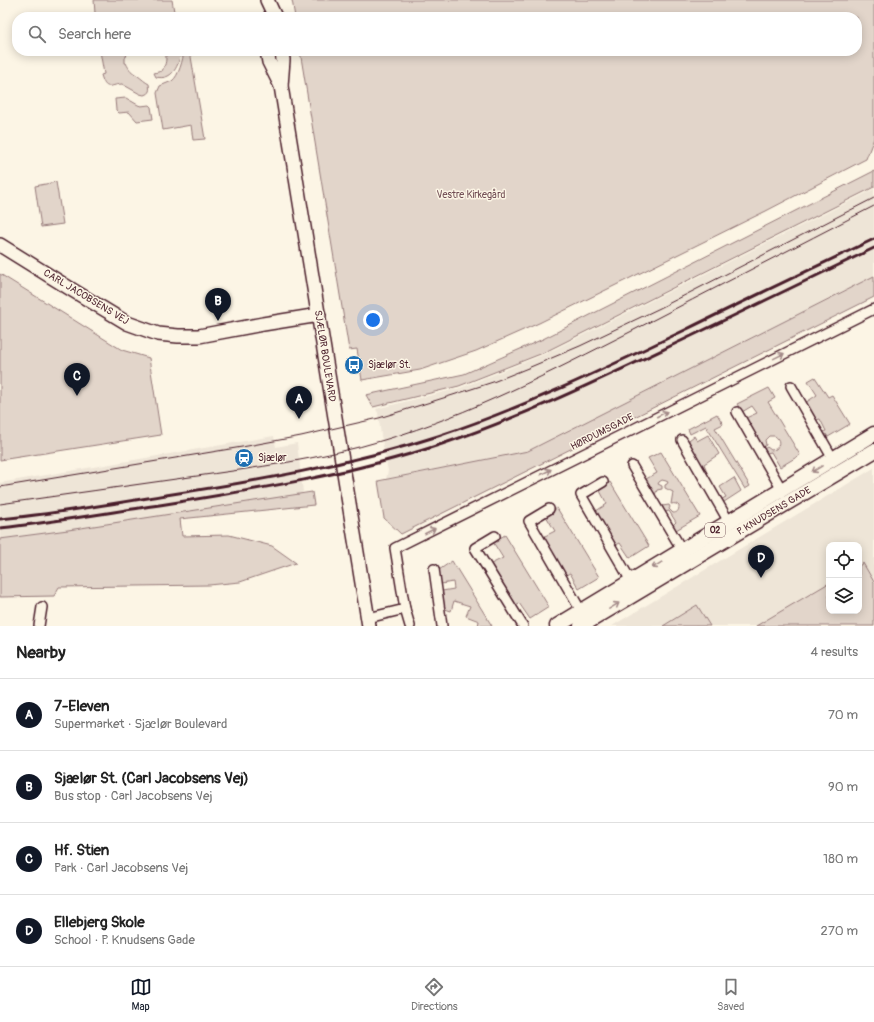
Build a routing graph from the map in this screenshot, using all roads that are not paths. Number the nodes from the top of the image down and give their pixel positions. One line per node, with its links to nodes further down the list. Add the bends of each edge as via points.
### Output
1 (267, 0): 2 (street); 3 (street)
2 (265, 12)
3 (273, 12)
4 (268, 56): 6 (street, SJÆLØR BOULEVARD)
5 (283, 56): 6 (street, SJÆLØR BOULEVARD)
6 (281, 86): 9 (street, SJÆLØR BOULEVARD)
7 (0, 245): 9 (street, CARL JACOBSENS VEJ, via 127,323 158,334 199,336)
8 (874, 309): 26 (street, HØRDUMSGADE, one-way to 8, via 395,548)
9 (319, 315): 28 (street, SJÆLØR BOULEVARD)
10 (791, 386): 15 (street)
11 (737, 412): 18 (street, P. KNUDSENS GADE)
12 (874, 434): 15 (main road, P. KNUDSENS GADE / O2)
13 (682, 440): 20 (street, P. KNUDSENS GADE)
14 (874, 451): 27 (main road, P. KNUDSENS GADE / O2, one-way to 14)
15 (833, 459): 18 (main road, P. KNUDSENS GADE / O2, one-way to 18)
16 (632, 466): 22 (street)
17 (603, 482): 24 (street, via 581,495)
18 (782, 490): 20 (main road, P. KNUDSENS GADE / O2)
19 (549, 509): 27 (street, via 529,521)
20 (729, 522): 22 (main road, P. KNUDSENS GADE / O2)
21 (495, 536): 32 (street, via 475,548)
22 (682, 550): 24 (main road, P. KNUDSENS GADE / O2, one-way to 24)
23 (434, 569): 31 (street)
24 (631, 581): 27 (main road, P. KNUDSENS GADE / O2)
25 (42, 607): 29 (street)
26 (405, 609): 28 (street); 30 (street, HØRDUMSGADE)
27 (587, 621): 33 (main road, P. KNUDSENS GADE / O2)
28 (369, 622)
29 (39, 626)
30 (410, 626)
31 (442, 626)
32 (523, 626)
33 (556, 626)

